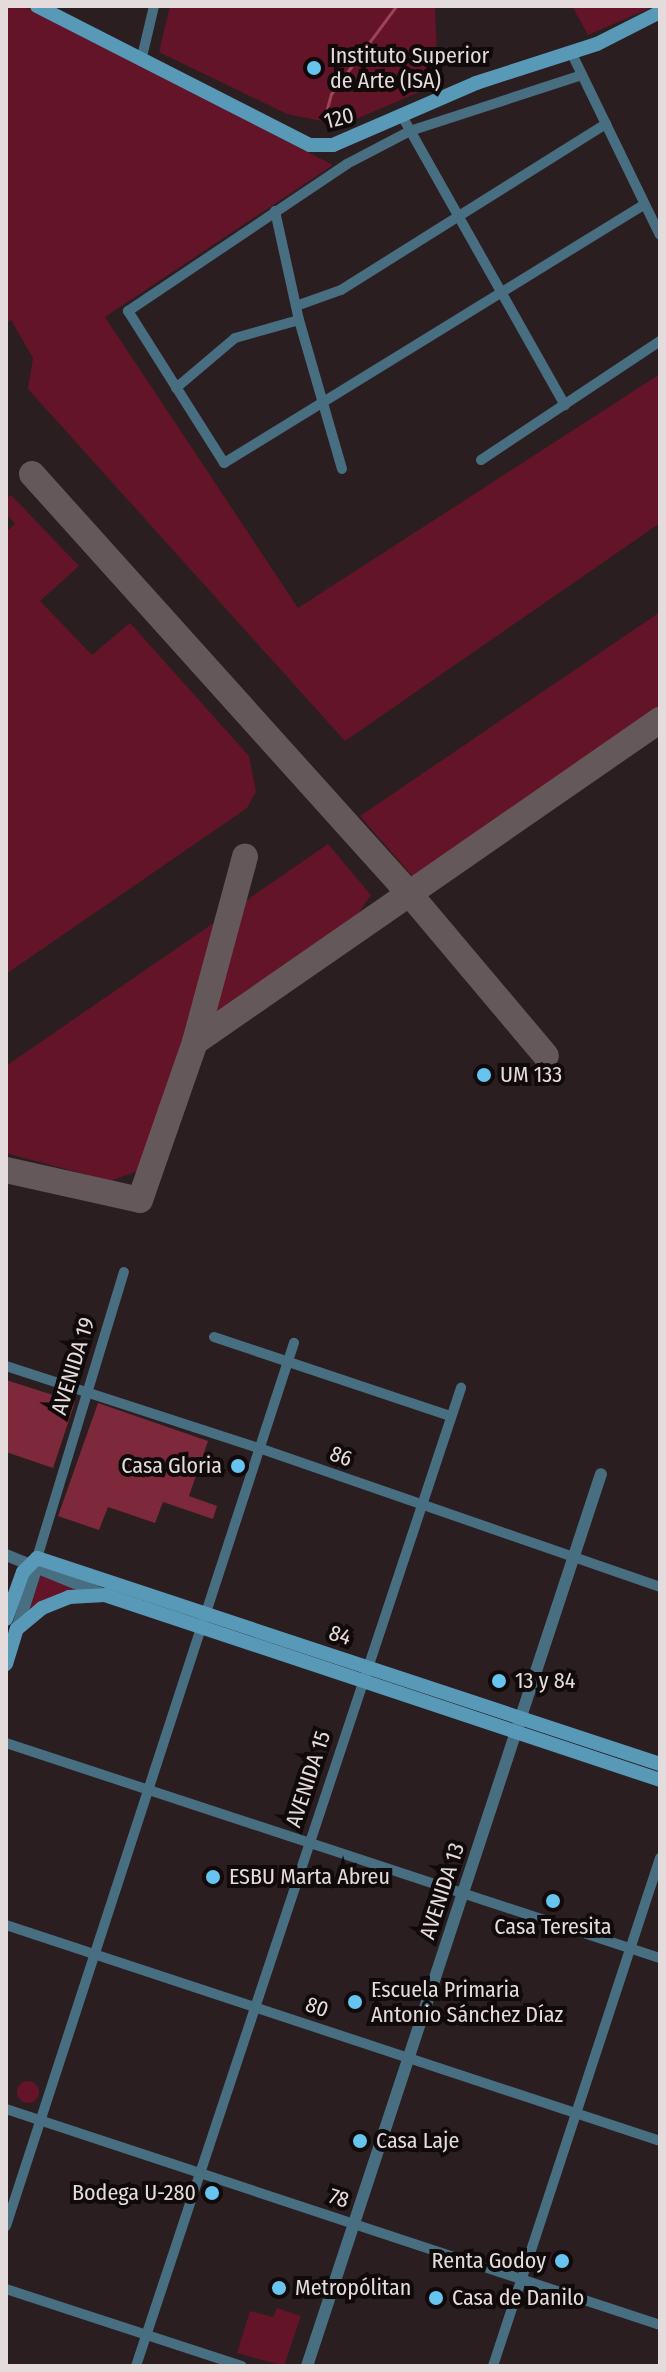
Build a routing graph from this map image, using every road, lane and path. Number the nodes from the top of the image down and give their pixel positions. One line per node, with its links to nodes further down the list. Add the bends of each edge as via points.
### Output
1 (37, 6): 5 (main road, 120)
2 (154, 6): 5 (street)
3 (660, 12): 4 (main road, 120)
4 (571, 52): 6 (street); 7 (main road, 120, via 476,83)
5 (141, 61): 7 (main road, 120, via 310,145 360,137)
6 (582, 75): 8 (street); 9 (street, 120)
7 (402, 116): 9 (street)
8 (606, 124): 10 (street); 12 (street)
9 (410, 131): 11 (street, 120); 12 (street)
10 (644, 205): 13 (street); 14 (street)
11 (275, 211): 15 (street); 18 (street, 120, via 128,311)
12 (456, 217): 14 (street); 15 (street, via 341,290)
13 (660, 235)
14 (501, 294): 19 (street); 20 (street)
15 (296, 306): 16 (street)
16 (299, 320): 18 (street, via 235,338); 19 (street)
17 (660, 341): 20 (street)
18 (176, 388): 19 (street, via 224,463)
19 (321, 405): 22 (street)
20 (565, 405): 21 (street)
21 (481, 460)
22 (342, 469)
23 (124, 1272): 29 (street, AVENIDA 19)
24 (214, 1337): 26 (street)
25 (294, 1343): 26 (street)
26 (288, 1361): 30 (street); 31 (street)
27 (6, 1366): 29 (street, 86)
28 (461, 1388): 30 (street, AVENIDA 15)
29 (88, 1392): 31 (street, 86); 36 (street, AVENIDA 19)
30 (450, 1416): 33 (street, AVENIDA 15)
31 (259, 1448): 33 (street, 86); 39 (street)
32 (601, 1474): 35 (street, AVENIDA 13)
33 (418, 1505): 35 (street, 86); 42 (street, AVENIDA 15)
34 (6, 1553): 36 (street, 84)
35 (572, 1558): 37 (street, 86); 43 (street, AVENIDA 13)
36 (34, 1565): 38 (street); 39 (main road, 84); 40 (main road)
37 (660, 1587)
38 (105, 1595): 39 (main road, 84); 40 (main road, via 56,1602)
39 (202, 1619): 42 (main road, 84); 47 (street)
40 (12, 1624): 41 (main road)
41 (6, 1664)
42 (365, 1674): 43 (main road, 84); 48 (street, AVENIDA 15)
43 (517, 1725): 45 (main road, 84); 46 (main road, 84); 50 (street, AVENIDA 13)
44 (6, 1743): 47 (street)
45 (660, 1764)
46 (660, 1780)
47 (147, 1787): 48 (street); 53 (street)
48 (308, 1843): 50 (street); 55 (street, AVENIDA 15)
49 (660, 1858): 52 (street)
50 (463, 1892): 52 (street); 56 (street, AVENIDA 13)
51 (6, 1925): 53 (street, 80)
52 (631, 1948): 54 (street); 58 (street)
53 (93, 1954): 55 (street, 80); 59 (street)
54 (660, 1958)
55 (254, 2007): 56 (street, 80); 61 (street, AVENIDA 15)
56 (408, 2059): 58 (street, 80); 62 (street, AVENIDA 13)
57 (6, 2109): 59 (street, 78)
58 (576, 2113): 60 (street, 80); 64 (street)
59 (39, 2120): 61 (street, 78); 63 (street)
60 (660, 2141)
61 (200, 2173): 62 (street, 78); 67 (street, AVENIDA 15)
62 (356, 2224): 64 (street, 78); 70 (street, AVENIDA 13)
63 (6, 2226)
64 (522, 2278): 66 (street, 78); 71 (street)
65 (6, 2289): 67 (street)
66 (660, 2325)
67 (146, 2334): 68 (street, AVENIDA 15); 69 (street)
68 (136, 2366)
69 (242, 2366)
70 (307, 2366)
71 (493, 2366)

